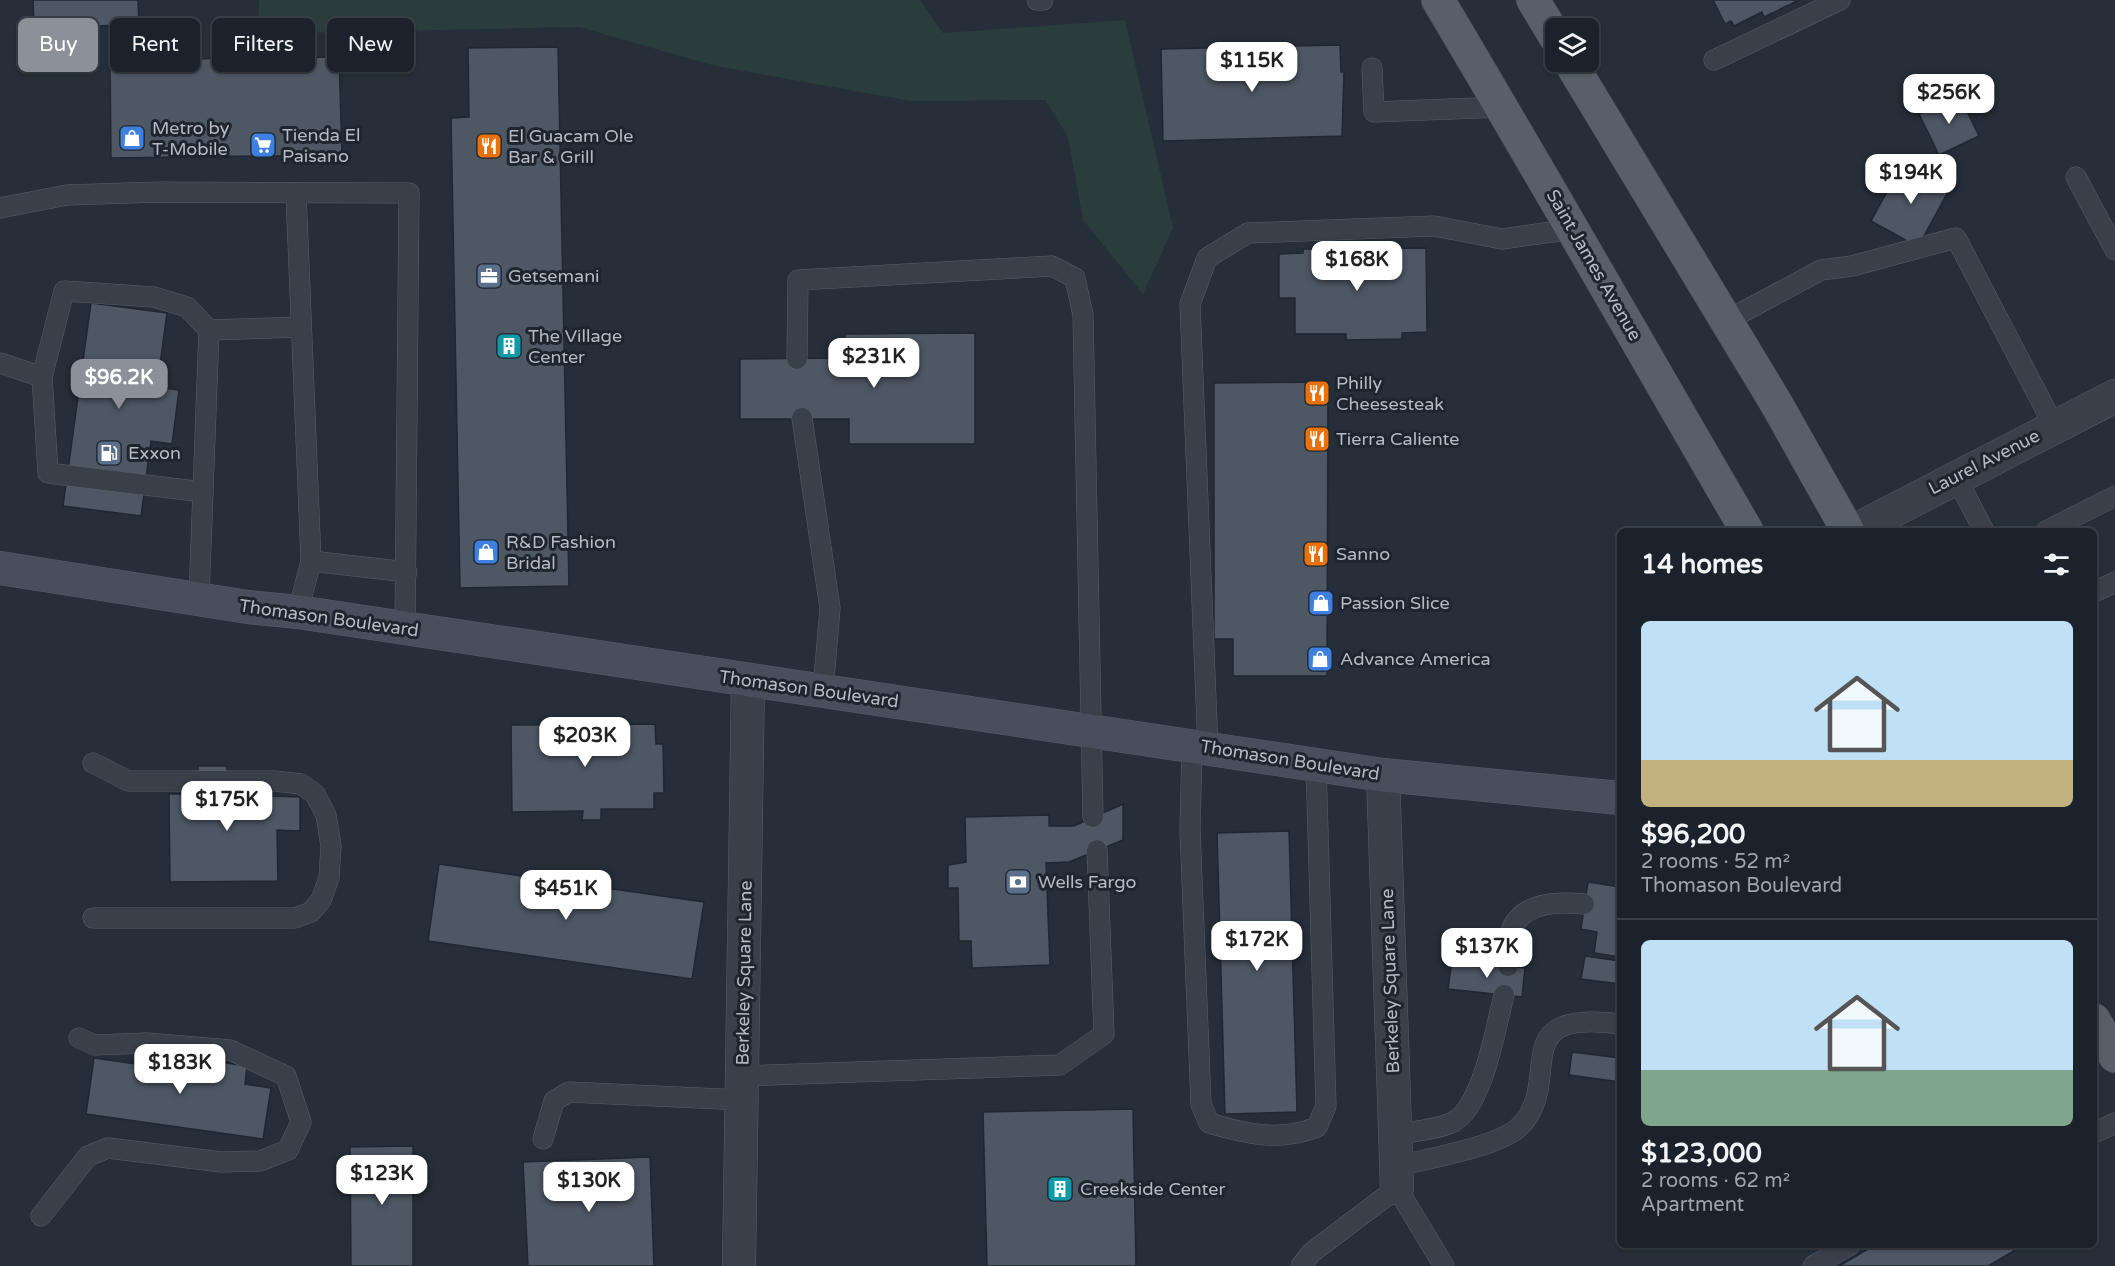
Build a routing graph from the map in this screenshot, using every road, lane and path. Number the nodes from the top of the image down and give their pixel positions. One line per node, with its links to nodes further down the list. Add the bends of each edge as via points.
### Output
1 (1037, 0): 2 (lane)
2 (1043, 0)
3 (1438, 0): 10 (main road, Saint James Avenue)
4 (1533, 0): 6 (main road)
5 (1840, 0): 7 (lane)
6 (1545, 20)
7 (1714, 60)
8 (1372, 68): 10 (lane, via 1374,112)
9 (1576, 72): 16 (main road)
10 (1502, 107): 14 (main road, Saint James Avenue)
11 (2076, 177): 15 (lane)
12 (296, 193): 13 (lane, via 67,195); 17 (lane); 35 (lane, via 409,194)
13 (0, 208)
14 (1574, 229): 28 (main road, Saint James Avenue); 44 (lane, via 1502,239 1434,226 1248,233 1207,258 1190,304)
15 (2115, 250)
16 (1726, 321): 24 (lane, via 1821,270 1852,266 1956,238); 29 (main road)
17 (301, 327): 18 (lane); 33 (lane)
18 (209, 330): 21 (lane, via 187,307 154,297 64,291); 26 (lane)
19 (797, 358): 43 (lane, via 798,280 1052,266 1075,278 1083,315)
20 (0, 363): 21 (lane)
21 (42, 377): 26 (lane, via 48,473)
22 (2115, 396): 24 (street, Laurel Avenue)
23 (802, 418): 42 (lane, via 830,608)
24 (2054, 426): 25 (street, Laurel Avenue)
25 (1956, 477): 30 (street, Laurel Avenue); 31 (lane)
26 (203, 492): 38 (lane)
27 (2115, 496): 32 (lane)
28 (1745, 528)
29 (1846, 528)
30 (1860, 528)
31 (1982, 528)
32 (2052, 528)
33 (311, 561): 35 (lane); 39 (lane)
34 (0, 568): 38 (main road, Thomason Boulevard)
35 (407, 572): 40 (lane)
36 (2115, 582): 37 (lane)
37 (2097, 591)
38 (199, 598): 39 (main road, Thomason Boulevard)
39 (298, 612): 40 (main road, Thomason Boulevard)
40 (405, 629): 41 (main road, Thomason Boulevard)
41 (748, 680): 42 (main road, Thomason Boulevard); 59 (street, Berkeley Square Lane)
42 (823, 691): 43 (main road, Thomason Boulevard)
43 (1092, 731): 44 (main road, Thomason Boulevard); 49 (lane)
44 (1200, 747): 46 (main road, Thomason Boulevard); 46 (lane, via 1190,830 1201,1104 1209,1123 1250,1135 1298,1135 1317,1127 1326,1106)
45 (93, 763): 52 (lane, via 128,781 275,780 301,784 315,794 326,815 331,846 329,878 321,900 311,912 295,918)
46 (1316, 764): 47 (main road, Thomason Boulevard)
47 (1383, 775): 48 (main road, Thomason Boulevard); 62 (street, Berkeley Square Lane)
48 (1617, 798)
49 (1093, 817)
50 (1097, 850): 59 (lane, via 1104,1034 1060,1065)
51 (1584, 904): 53 (lane, via 1536,906 1514,924)
52 (93, 918)
53 (1508, 966)
54 (1504, 995): 62 (lane, via 1475,1097 1456,1121)
55 (1617, 1024): 64 (lane, via 1566,1023 1551,1033 1542,1055 1534,1104 1516,1129)
56 (2097, 1025): 58 (main road)
57 (79, 1038): 65 (lane, via 95,1045 147,1043 230,1050 286,1076 301,1122 288,1150 260,1161 221,1162 108,1148 88,1156)
58 (2115, 1056)
59 (742, 1088): 63 (lane, via 569,1092 554,1101); 67 (street, Berkeley Square Lane)
60 (2115, 1123): 61 (lane)
61 (2097, 1132)
62 (1395, 1134): 64 (street, Berkeley Square Lane)
63 (543, 1139)
64 (1396, 1177): 68 (lane); 69 (lane)
65 (41, 1216)
66 (1845, 1248): 70 (lane)
67 (739, 1266)
68 (1301, 1266)
69 (1444, 1266)
70 (1814, 1266)

